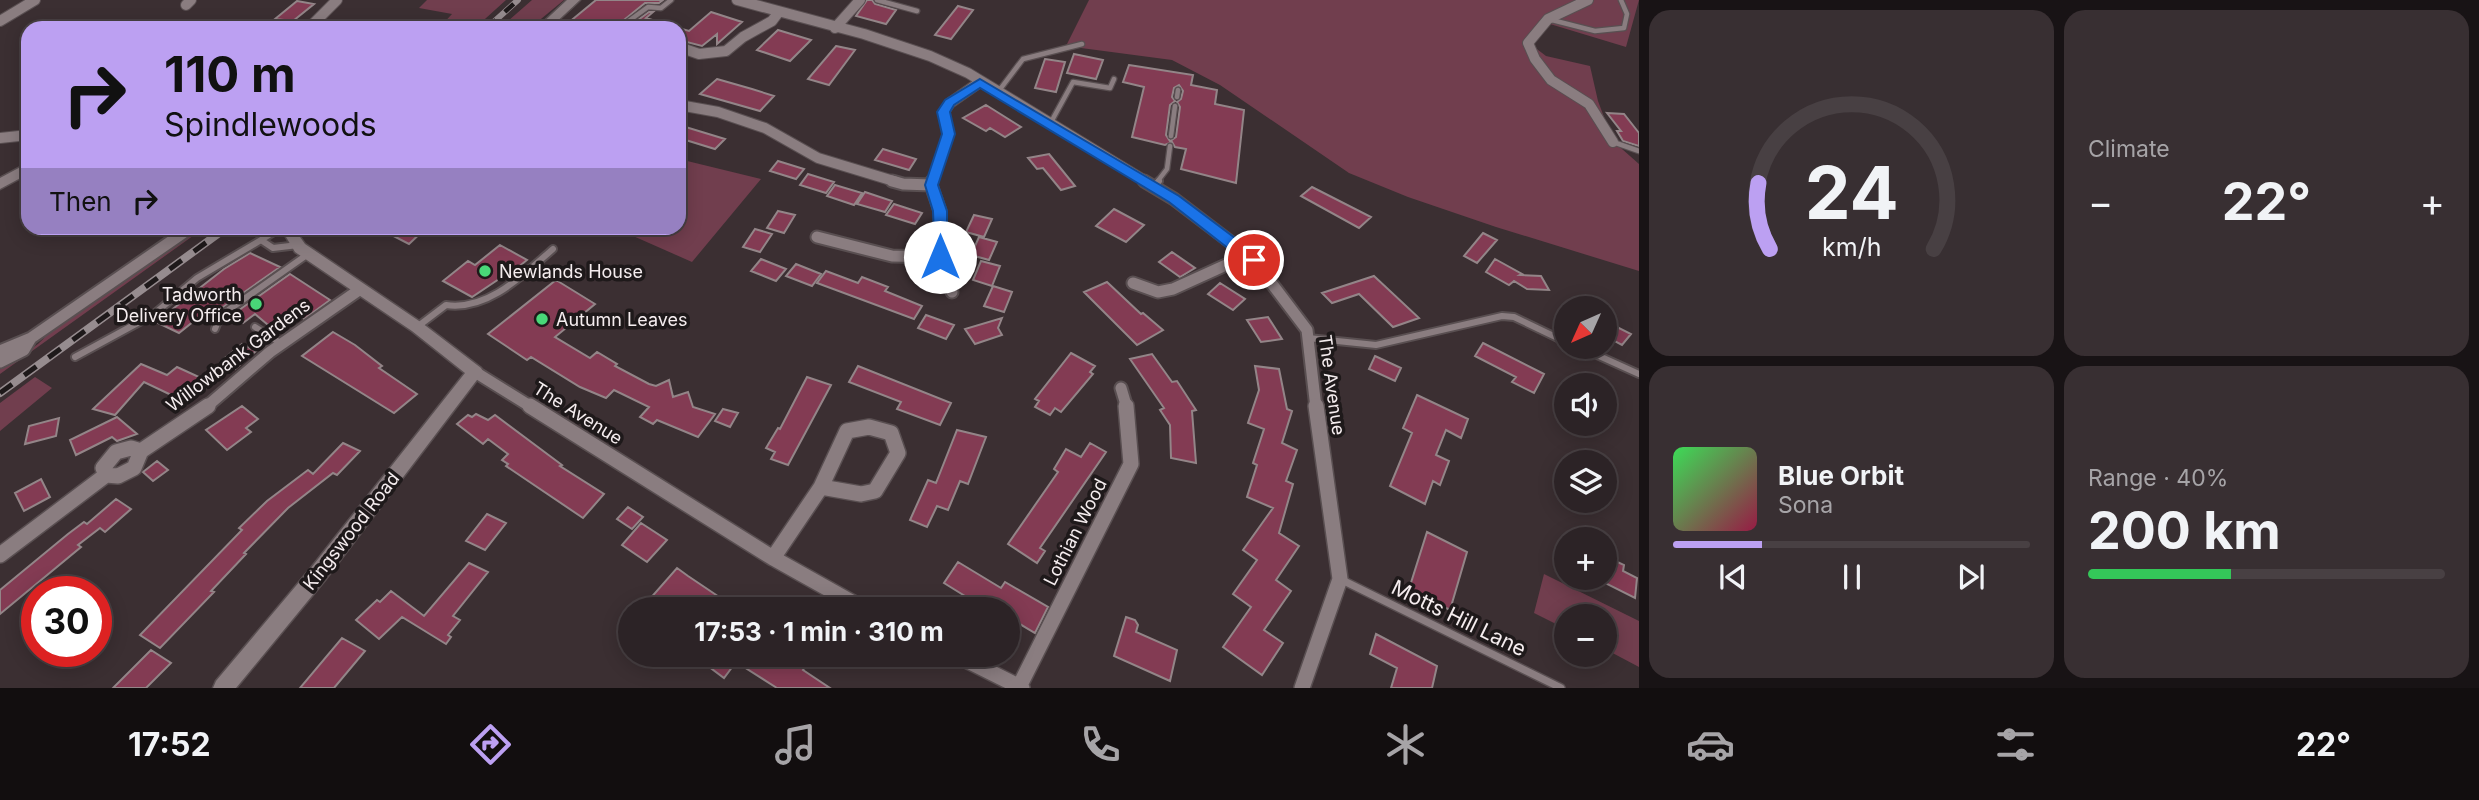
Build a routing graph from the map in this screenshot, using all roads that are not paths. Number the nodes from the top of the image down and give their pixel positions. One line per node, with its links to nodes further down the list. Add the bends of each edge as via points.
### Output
1 (35, 0): 13 (street)
2 (337, 0): 14 (street)
3 (574, 0): 15 (main road)
4 (671, 0): 16 (lane, via 661,8 648,7)
5 (737, 0): 11 (street, The Avenue)
6 (860, 0): 17 (street)
7 (877, 0): 10 (lane)
8 (1588, 0): 12 (street)
9 (1622, 0): 12 (lane, via 1627,20 1617,30 1585,30)
10 (917, 11)
11 (778, 13): 17 (street, The Avenue); 19 (street, via 726,51 699,54)
12 (1548, 19): 31 (street, via 1528,43 1535,60 1551,80 1589,104)
13 (0, 21)
14 (316, 21)
15 (550, 21)
16 (629, 21)
17 (835, 28): 21 (street, The Avenue, via 930,56)
18 (1082, 44): 23 (lane, via 1023,59)
19 (686, 49)
20 (1114, 79): 27 (lane, via 1110,88 1073,82)
21 (980, 82): 23 (street, The Avenue); 36 (street, via 944,112 948,134)
22 (1178, 90): 24 (lane)
23 (998, 92): 27 (street, The Avenue)
24 (1177, 97)
25 (686, 106): 36 (street, via 765,128 818,158 903,184)
26 (1175, 106): 29 (lane)
27 (1050, 124): 37 (street, The Avenue)
28 (21, 136): 30 (street)
29 (1171, 136)
30 (0, 138)
31 (1613, 142): 33 (lane)
32 (1170, 146): 37 (lane, via 1167,169)
33 (1639, 151)
34 (21, 171): 35 (main road)
35 (0, 184)
36 (931, 185): 46 (street, via 940,211)
37 (1154, 187): 45 (street, The Avenue)
38 (180, 235): 54 (street)
39 (269, 235): 42 (lane)
40 (293, 235): 43 (street)
41 (817, 237): 46 (street, via 892,256)
42 (261, 240): 43 (lane, via 273,248); 58 (lane, via 197,278 154,314)
43 (303, 249): 48 (street, The Avenue); 52 (lane, via 220,316)
44 (553, 249): 51 (lane, via 485,299 464,307 446,305)
45 (1248, 256): 47 (street, via 1173,289 1158,292); 55 (street, The Avenue, via 1307,330)
46 (940, 257): 49 (street)
47 (1133, 284)
48 (359, 290): 51 (street, The Avenue); 56 (street, Willowbank Gardens)
49 (952, 292)
50 (255, 327): 56 (lane)
51 (417, 327): 61 (street, The Avenue)
52 (215, 329)
53 (1554, 336): 55 (lane, via 1502,316 1376,345)
54 (31, 338): 57 (street); 60 (street, via 24,350)
55 (1308, 338): 69 (street, The Avenue)
56 (282, 344): 64 (street, Willowbank Gardens, via 217,400)
57 (0, 351)
58 (75, 357)
59 (1606, 359): 62 (lane)
60 (0, 362)
61 (475, 372): 68 (street, The Avenue); 73 (street, Kingswood Road)
62 (1639, 374)
63 (1121, 387): 72 (street, Lothian Wood, via 1129,417 1131,464)
64 (141, 451): 65 (street, Willowbank Gardens, via 131,471); 65 (street, Willowbank Gardens, via 117,452 103,468)
65 (106, 475): 67 (street, Willowbank Gardens)
66 (821, 487): 66 (street, via 847,431 869,427 891,433 898,453 875,491 861,494); 68 (street)
67 (0, 555)
68 (773, 558): 70 (street, The Avenue)
69 (1340, 579): 74 (street, The Avenue); 75 (lane, Motts Hill Lane)
70 (843, 597)
71 (980, 667): 72 (street)
72 (1021, 687)
73 (223, 688)
74 (1302, 688)
75 (1561, 688)

